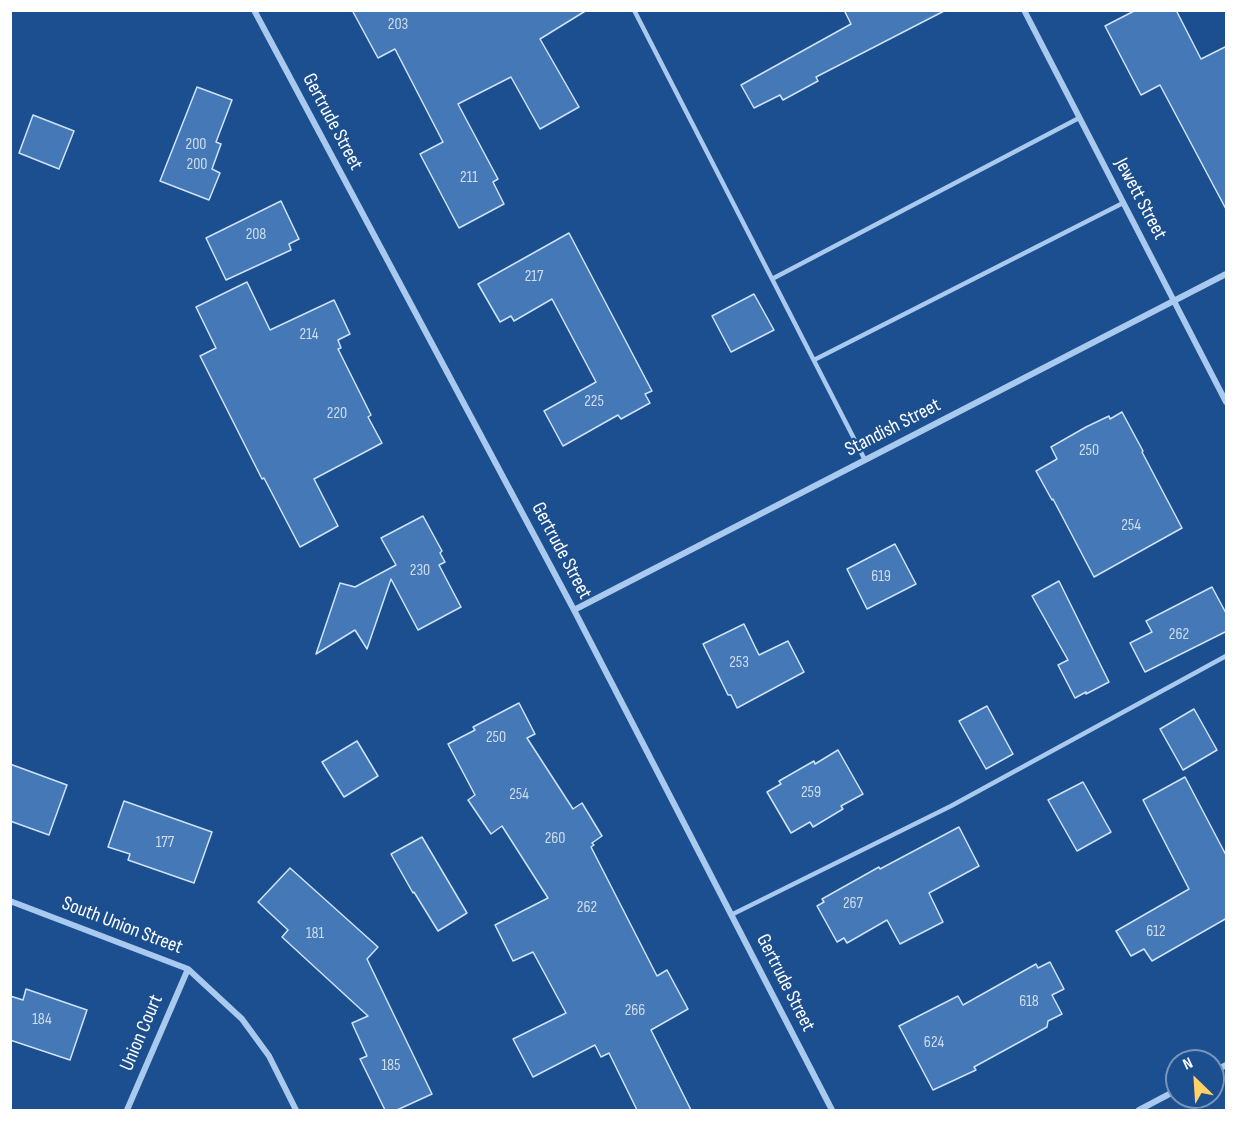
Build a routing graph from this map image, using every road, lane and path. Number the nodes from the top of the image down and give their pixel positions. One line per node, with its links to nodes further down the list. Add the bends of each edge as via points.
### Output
1 (254, 10): 12 (street, Gertrude Street)
2 (634, 10): 7 (lane)
3 (1024, 10): 4 (street, Jewett Street)
4 (1079, 118): 5 (street, Jewett Street); 7 (lane)
5 (1123, 203): 8 (street, Jewett Street); 9 (lane)
6 (1227, 274): 8 (street, Standish Street)
7 (772, 279): 9 (lane)
8 (1174, 301): 10 (street, Jewett Street); 11 (street, Standish Street)
9 (814, 360): 11 (lane)
10 (1227, 402)
11 (865, 460): 12 (street, Standish Street)
12 (574, 610): 15 (street, Gertrude Street)
13 (1227, 656): 15 (lane, via 951,806)
14 (10, 901): 16 (street, South Union Street)
15 (732, 915): 20 (street, Gertrude Street)
16 (188, 969): 18 (street, Union Court); 19 (street, South Union Street, via 242,1019 269,1056)
17 (1165, 1096): 21 (street)
18 (127, 1110)
19 (296, 1110)
20 (832, 1110)
21 (1138, 1110)

